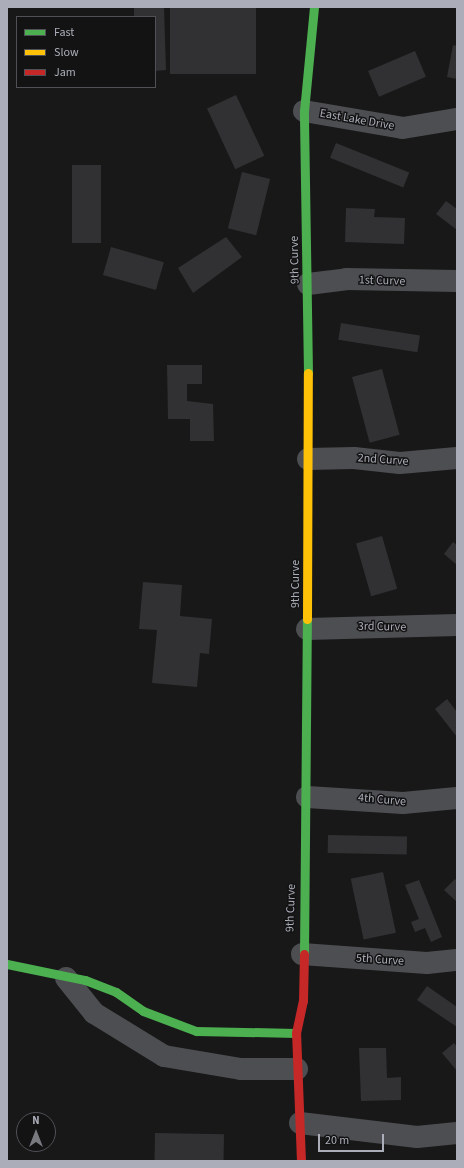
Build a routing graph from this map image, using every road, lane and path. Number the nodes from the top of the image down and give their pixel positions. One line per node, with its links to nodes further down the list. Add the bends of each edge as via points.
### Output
1 (314, 7): 2 (street, 9th Curve)
2 (304, 111): 3 (street, East Lake Drive, via 403,128); 5 (street, 9th Curve)
3 (457, 119)
4 (457, 281): 5 (street, 1st Curve, via 346,279)
5 (308, 284): 7 (street, 9th Curve)
6 (457, 458): 7 (street, 2nd Curve, via 400,463 354,458)
7 (308, 459): 9 (street, 9th Curve)
8 (457, 625): 9 (street, 3rd Curve)
9 (308, 629): 10 (street, 9th Curve)
10 (307, 797): 11 (street, 4th Curve, via 403,803); 12 (street, 9th Curve)
11 (457, 798)
12 (302, 954): 13 (street, 5th Curve, via 427,963); 16 (street, 9th Curve, via 302,1001)
13 (457, 960)
14 (7, 964): 15 (street)
15 (66, 978): 16 (street, via 85,980 116,992 143,1011 196,1030); 17 (street, via 94,1013 164,1056 241,1069)
16 (296, 1033): 17 (street, 9th Curve)
17 (297, 1069): 18 (street, 9th Curve)
18 (300, 1123): 19 (street, via 417,1137); 20 (street, 9th Curve)
19 (457, 1133)
20 (301, 1161)

